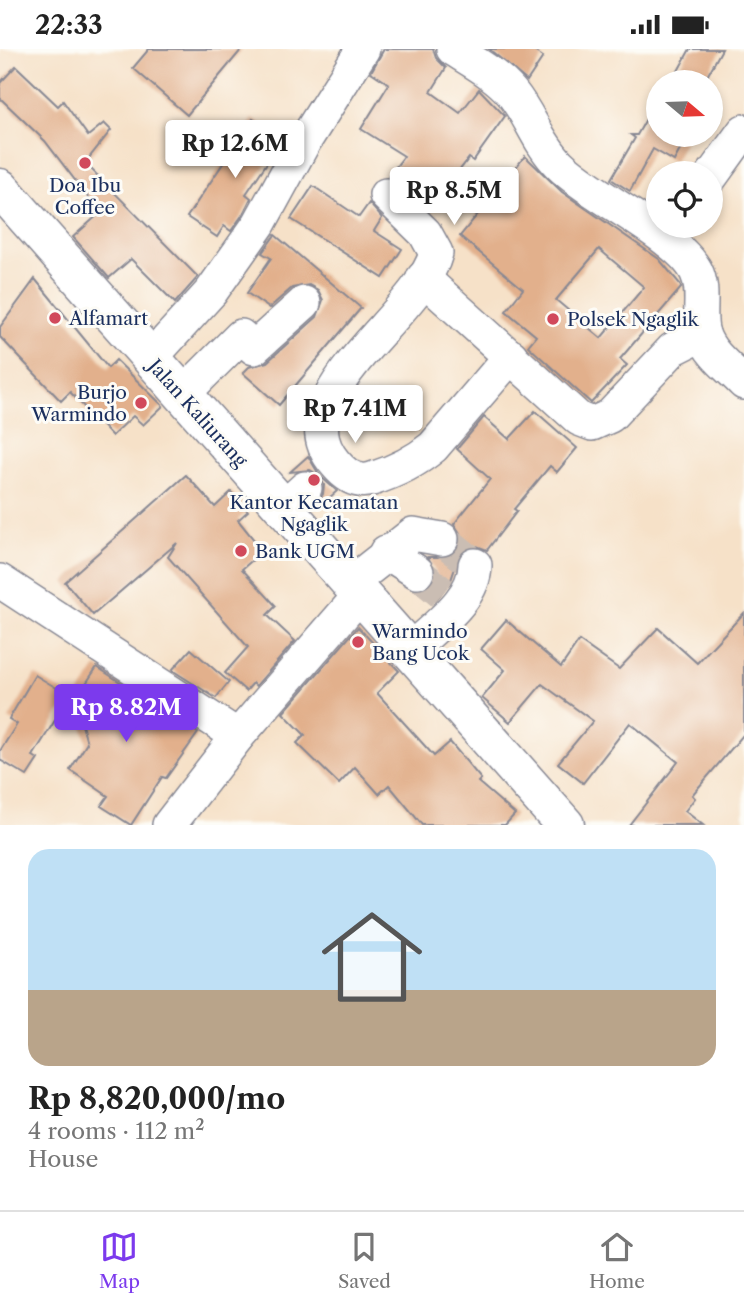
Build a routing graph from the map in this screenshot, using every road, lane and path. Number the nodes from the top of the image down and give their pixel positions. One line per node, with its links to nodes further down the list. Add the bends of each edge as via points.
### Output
1 (363, 49): 13 (street, via 259,224 211,292)
2 (453, 49): 7 (street, via 490,72 512,94 559,164 599,197)
3 (744, 131): 4 (street)
4 (722, 161)
5 (0, 188): 13 (main road, Jalan Kaliurang)
6 (386, 195): 9 (street, via 434,245 434,262)
7 (646, 220)
8 (674, 238): 11 (street, via 696,272)
9 (423, 278): 12 (street); 16 (street, via 326,404)
10 (304, 303): 15 (street, via 254,348 241,336)
11 (703, 334): 12 (street, via 673,349 597,424 579,419); 14 (street, via 716,356)
12 (511, 356): 16 (street, via 418,459 366,481 349,477)
13 (150, 359): 15 (main road, Jalan Kaliurang)
14 (744, 383)
15 (182, 395): 16 (main road, Jalan Kaliurang)
16 (311, 482): 22 (main road, Jalan Kaliurang)
17 (442, 539): 18 (street, via 413,534)
18 (386, 552): 20 (street); 22 (street)
19 (475, 565): 23 (street, via 473,583)
20 (416, 572)
21 (0, 581): 24 (street)
22 (356, 588): 23 (main road, Jalan Kaliurang); 24 (street)
23 (411, 649): 26 (main road, Jalan Kaliurang)
24 (238, 736): 25 (street)
25 (169, 825)
26 (565, 825)

